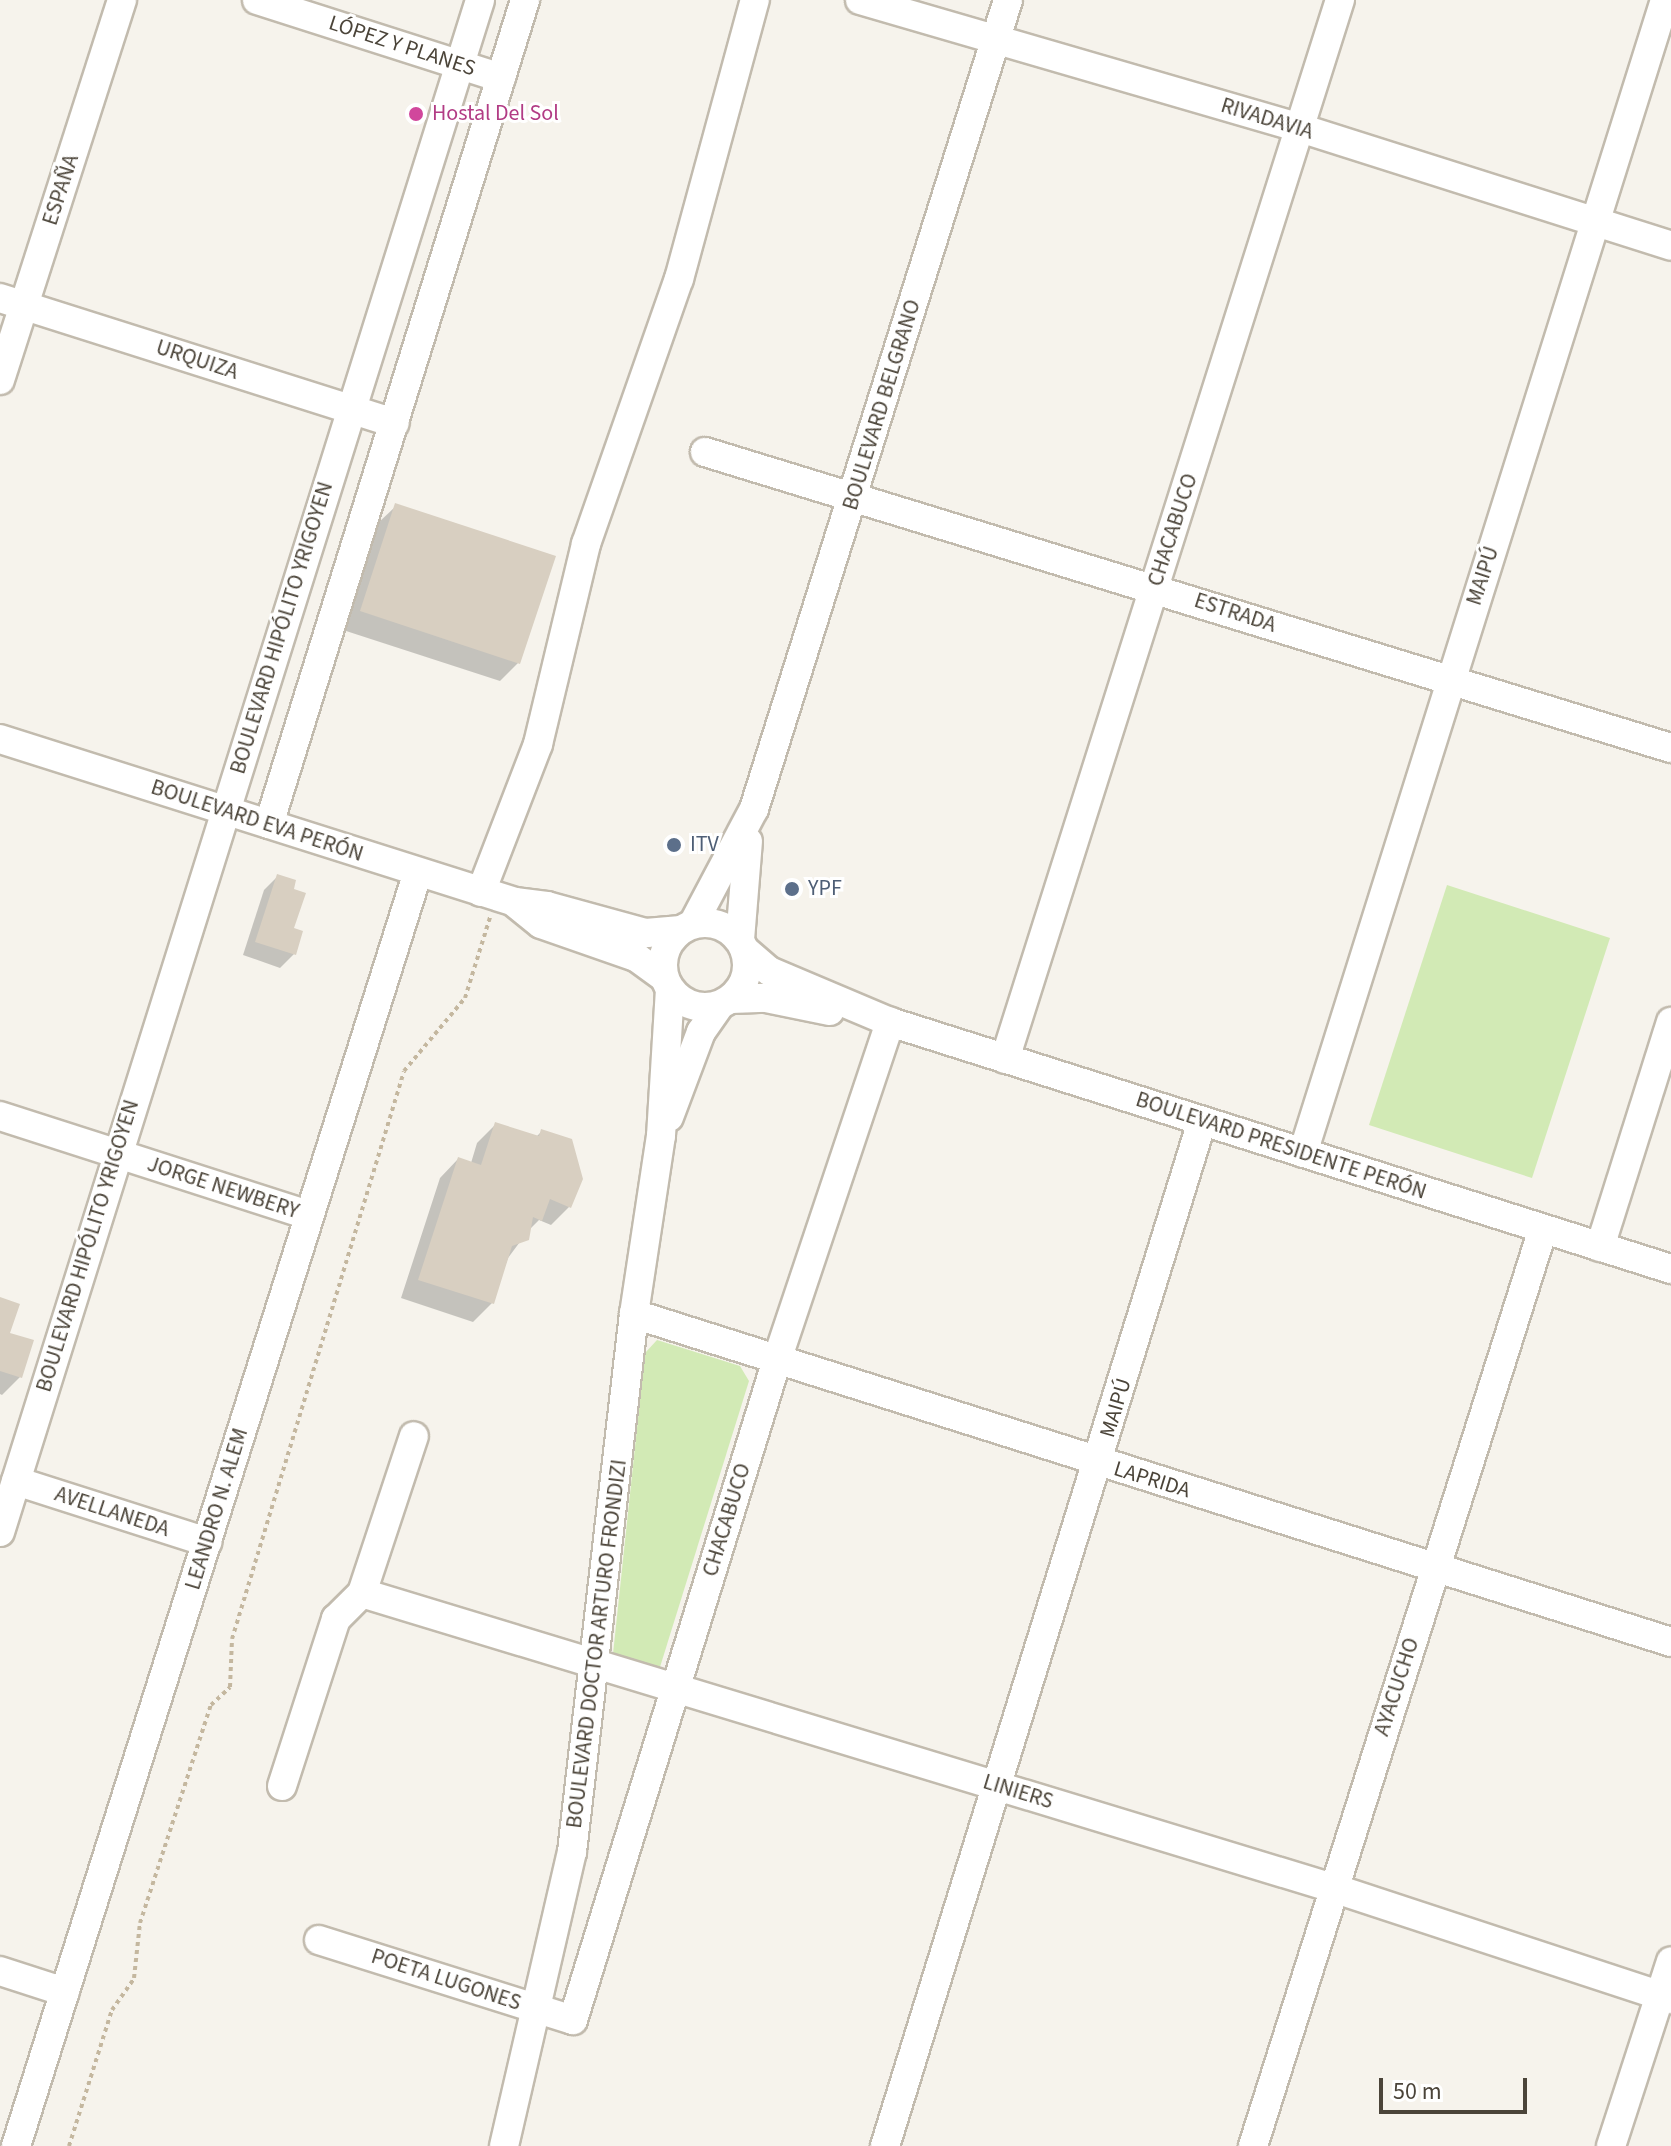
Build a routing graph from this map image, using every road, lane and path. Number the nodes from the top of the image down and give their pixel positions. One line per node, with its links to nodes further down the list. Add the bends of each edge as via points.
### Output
1 (122, 0): 16 (street, ESPAÑA)
2 (257, 0): 11 (street, LÓPEZ Y PLANES)
3 (480, 0): 11 (street, BOULEVARD HIPÓLITO YRIGOYEN)
4 (525, 0): 12 (street, BOULEVARD HIPÓLITO YRIGOYEN)
5 (755, 0): 30 (street, via 679,279 586,544)
6 (860, 0): 10 (street, RIVADAVIA)
7 (1008, 0): 10 (street, BOULEVARD BELGRANO)
8 (1340, 0): 13 (street, CHACABUCO)
9 (1665, 0): 14 (street, MAIPÚ)
10 (997, 39): 13 (street, RIVADAVIA); 21 (street, BOULEVARD BELGRANO)
11 (459, 64): 12 (street, LÓPEZ Y PLANES); 18 (street, BOULEVARD HIPÓLITO YRIGOYEN)
12 (501, 78): 19 (street, BOULEVARD HIPÓLITO YRIGOYEN)
13 (1300, 128): 14 (street, RIVADAVIA); 22 (street, CHACABUCO)
14 (1595, 222): 15 (street, RIVADAVIA); 23 (street, MAIPÚ)
15 (1671, 246)
16 (12, 302): 17 (street, ESPAÑA); 18 (street, URQUIZA)
17 (0, 380)
18 (351, 409): 19 (street, URQUIZA); 27 (street, BOULEVARD HIPÓLITO YRIGOYEN)
19 (395, 423): 28 (street, BOULEVARD HIPÓLITO YRIGOYEN)
20 (705, 452): 21 (street, ESTRADA)
21 (854, 495): 22 (street, ESTRADA); 26 (street, BOULEVARD BELGRANO)
22 (1155, 587): 23 (street, ESTRADA); 37 (street, CHACABUCO)
23 (1450, 681): 25 (street, ESTRADA); 42 (street, MAIPÚ)
24 (0, 739): 27 (street, BOULEVARD EVA PERÓN)
25 (1671, 748)
26 (754, 809): 31 (street, BOULEVARD BELGRANO); 32 (street, BOULEVARD BELGRANO, via 739,905)
27 (225, 810): 28 (street, BOULEVARD EVA PERÓN); 41 (street, BOULEVARD HIPÓLITO YRIGOYEN)
28 (269, 824): 29 (street, BOULEVARD EVA PERÓN)
29 (418, 872): 30 (street, BOULEVARD EVA PERÓN); 43 (street, LEANDRO N. ALEM)
30 (497, 897): 31 (street, BOULEVARD PRESIDENTE PERÓN, via 646,933); 33 (street, BOULEVARD PRESIDENTE PERÓN, via 541,924 636,957); 70 (path, via 465,998 404,1071 232,1639 230,1687 211,1705 140,1923 134,1978 112,2010)
31 (687, 927): 32 (street, BOULEVARD PRESIDENTE PERÓN, via 720,925); 33 (street, via 665,950)
32 (743, 946): 34 (street, via 747,976); 35 (street, BOULEVARD PRESIDENTE PERÓN, via 769,971)
33 (667, 983): 34 (street, BOULEVARD PRESIDENTE PERÓN, via 691,1005); 40 (street, BOULEVARD DOCTOR ARTURO FRONDIZI)
34 (725, 1002): 35 (street, BOULEVARD PRESIDENTE PERÓN, via 766,998); 40 (street, BOULEVARD DOCTOR ARTURO FRONDIZI, via 701,1032)
35 (890, 1022): 37 (street, BOULEVARD PRESIDENTE PERÓN); 48 (street, CHACABUCO)
36 (1671, 1022): 45 (street)
37 (1005, 1059): 39 (street, BOULEVARD PRESIDENTE PERÓN)
38 (0, 1116): 41 (street, JORGE NEWBERY)
39 (1202, 1121): 42 (street, BOULEVARD PRESIDENTE PERÓN); 50 (street, MAIPÚ)
40 (661, 1136): 47 (street, BOULEVARD DOCTOR ARTURO FRONDIZI)
41 (115, 1153): 43 (street, JORGE NEWBERY); 51 (street, BOULEVARD HIPÓLITO YRIGOYEN)
42 (1303, 1153): 44 (street, BOULEVARD PRESIDENTE PERÓN)
43 (309, 1215): 53 (street, LEANDRO N. ALEM)
44 (1543, 1229): 45 (street, BOULEVARD PRESIDENTE PERÓN); 54 (street, AYACUCHO)
45 (1600, 1247): 46 (street, BOULEVARD PRESIDENTE PERÓN)
46 (1671, 1269)
47 (634, 1314): 48 (street, LAPRIDA); 57 (street, BOULEVARD DOCTOR ARTURO FRONDIZI)
48 (776, 1363): 50 (street, LAPRIDA); 58 (street, CHACABUCO)
49 (414, 1436): 55 (street)
50 (1099, 1463): 54 (street, LAPRIDA); 60 (street, MAIPÚ)
51 (16, 1481): 52 (street, BOULEVARD HIPÓLITO YRIGOYEN); 53 (street, AVELLANEDA)
52 (0, 1532)
53 (207, 1542): 65 (street, LEANDRO N. ALEM)
54 (1435, 1568): 56 (street, LAPRIDA); 61 (street, AYACUCHO)
55 (362, 1593): 57 (street, LINIERS); 59 (street, via 336,1619)
56 (1671, 1642)
57 (594, 1666): 58 (street, LINIERS); 67 (street, BOULEVARD DOCTOR ARTURO FRONDIZI, via 572,1852)
58 (675, 1686): 60 (street, LINIERS); 68 (street, CHACABUCO)
59 (282, 1786)
60 (999, 1786): 61 (street, LINIERS); 72 (street, MAIPÚ)
61 (1333, 1888): 66 (street, LINIERS); 73 (street, AYACUCHO)
62 (319, 1940): 67 (street, POETA LUGONES)
63 (1671, 1961): 66 (street)
64 (0, 1971): 65 (street)
65 (65, 1992): 69 (street, LEANDRO N. ALEM)
66 (1666, 1997): 74 (street)
67 (538, 2010): 68 (street, POETA LUGONES); 71 (street, BOULEVARD DOCTOR ARTURO FRONDIZI)
68 (573, 2020)
69 (16, 2146)
70 (69, 2146)
71 (504, 2146)
72 (885, 2146)
73 (1253, 2146)
74 (1611, 2146)

